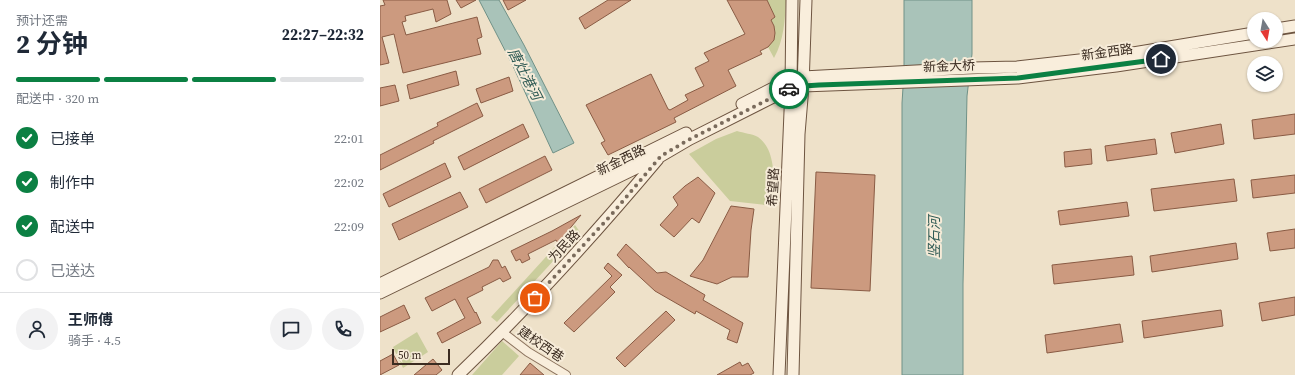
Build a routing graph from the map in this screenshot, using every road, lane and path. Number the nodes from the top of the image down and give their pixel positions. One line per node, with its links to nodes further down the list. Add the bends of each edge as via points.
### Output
1 (792, 0): 10 (main road, 希望路)
2 (806, 0): 9 (main road, 希望路)
3 (1295, 26): 4 (main road)
4 (1283, 28)
5 (1247, 34): 7 (main road, 新金西路)
6 (1295, 39): 7 (main road, 新金西路, via 1116,66)
7 (1017, 72): 8 (main road, 新金大桥)
8 (880, 78): 9 (main road, 新金西路)
9 (804, 82): 10 (main road, 新金西路); 19 (main road, 希望路, via 799,134)
10 (791, 84): 11 (main road, 新金西路); 12 (main road, 新金西路); 18 (main road, 希望路)
11 (687, 133): 12 (main road, 为民路); 13 (main road, 新金西路)
12 (661, 156): 14 (main road, 新金西路); 15 (main road, 为民路, via 612,214)
13 (380, 284)
14 (380, 293)
15 (502, 332): 16 (main road, 为民路); 17 (street, 建校西巷, via 528,352)
16 (458, 375)
17 (566, 375)
18 (779, 375)
19 (793, 375)

